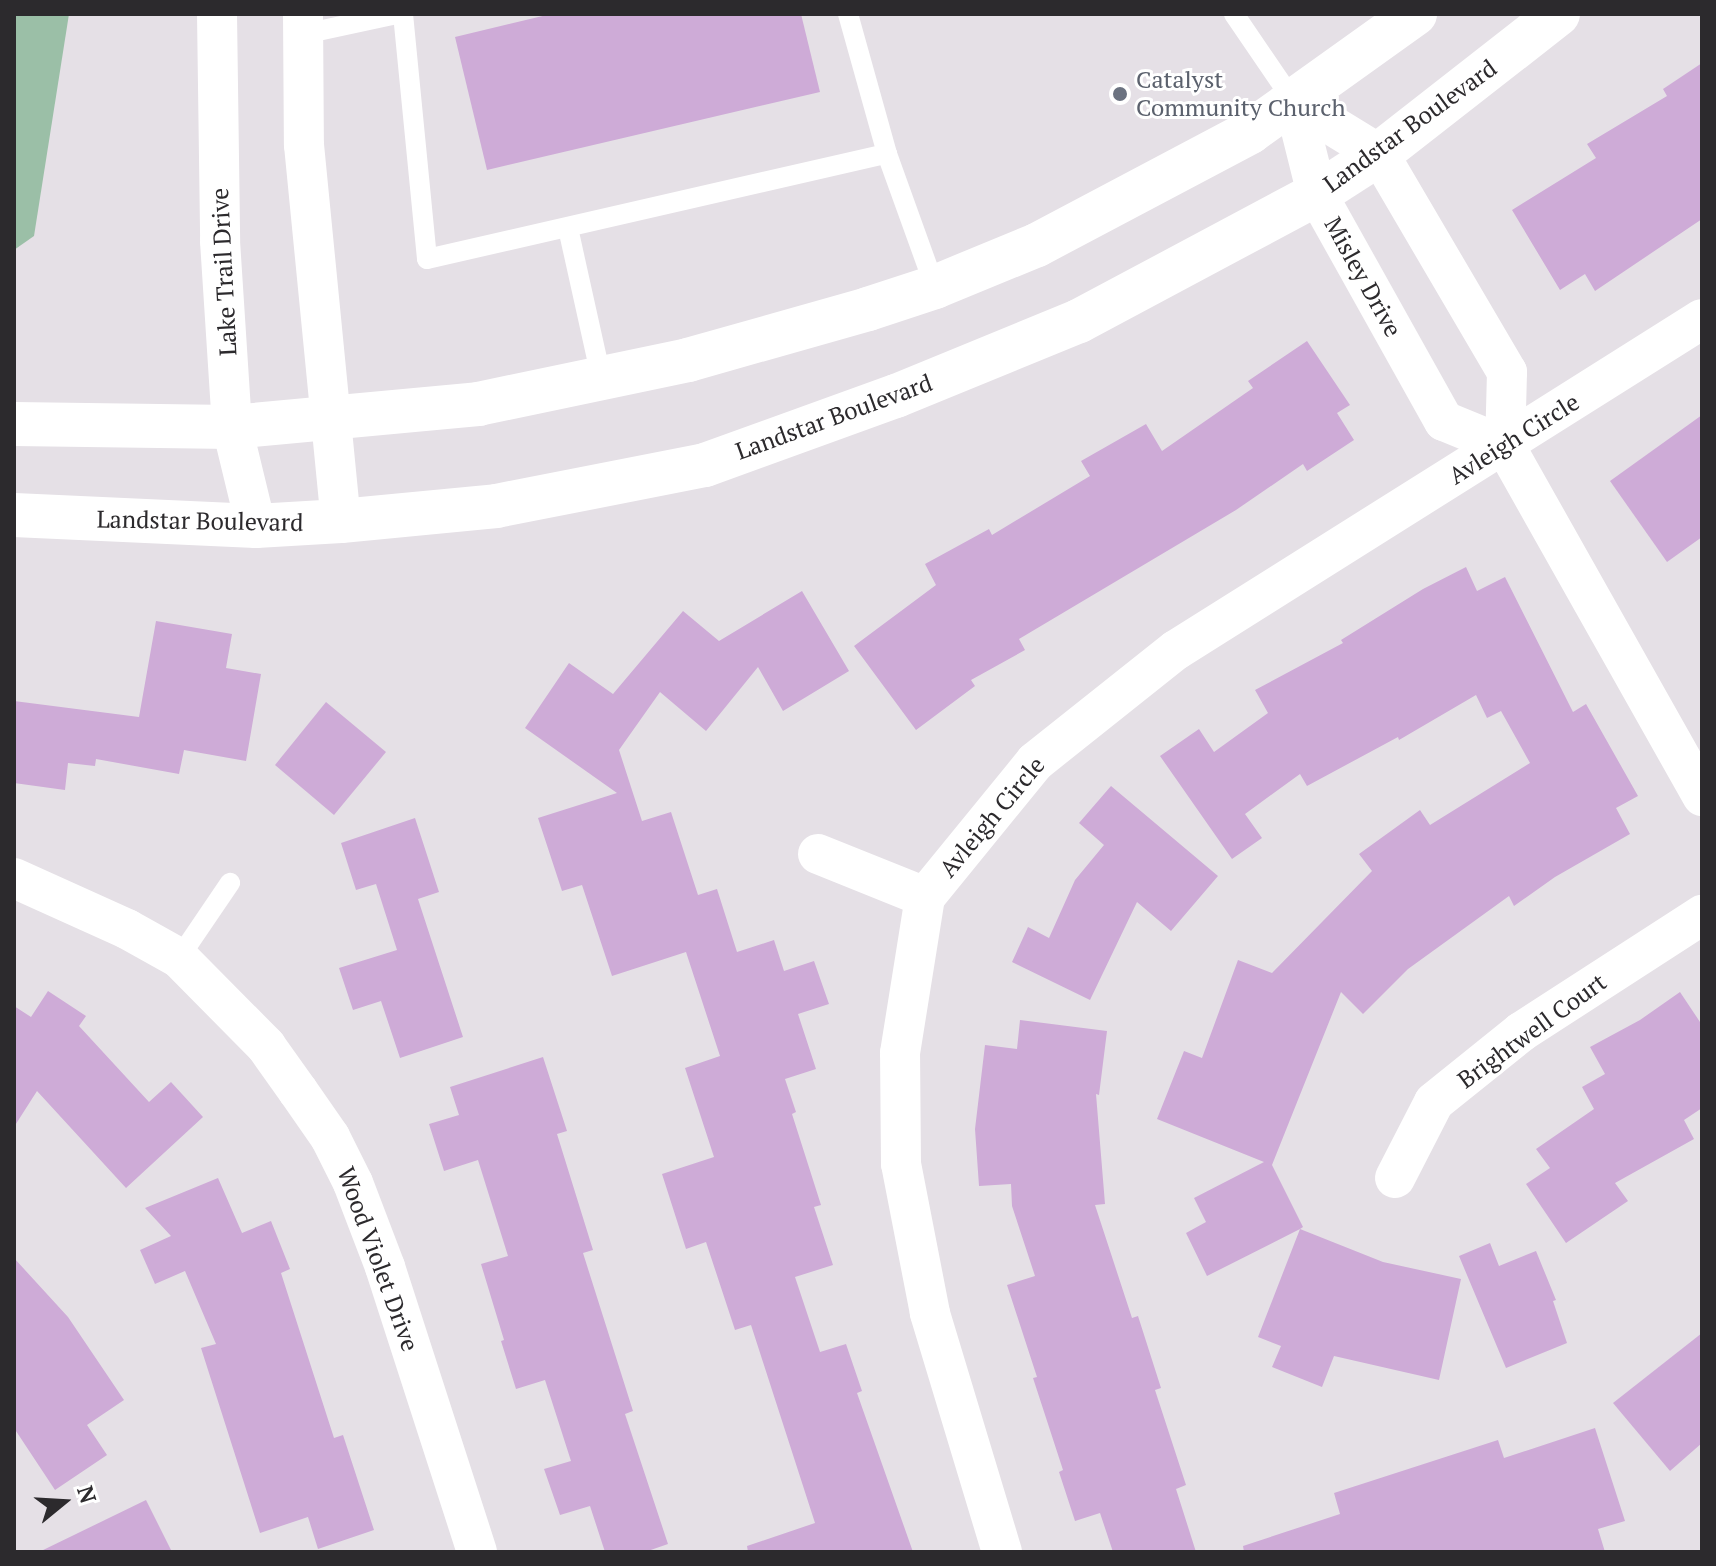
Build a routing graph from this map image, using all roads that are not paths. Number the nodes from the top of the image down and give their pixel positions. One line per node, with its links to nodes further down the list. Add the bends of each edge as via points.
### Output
1 (217, 14): 19 (street, Lake Trail Drive, via 220,241)
2 (397, 14): 8 (lane)
3 (403, 14): 13 (lane, via 427,259)
4 (848, 14): 10 (lane)
5 (1234, 14): 9 (lane)
6 (1415, 14): 9 (main road)
7 (1558, 14): 11 (main road, Landstar Boulevard)
8 (304, 24): 17 (street, via 304,145)
9 (1294, 102): 11 (street); 12 (street, Misley Drive); 14 (main road, via 1250,132 1037,245)
10 (887, 154): 13 (lane); 14 (lane)
11 (1379, 154): 12 (main road, Landstar Boulevard); 20 (street, via 1507,372)
12 (1317, 194): 20 (street, Misley Drive, via 1444,421); 22 (main road, Landstar Boulevard, via 1079,321 896,396 705,465 496,506)
13 (568, 228): 16 (lane)
14 (935, 287): 16 (main road)
15 (1702, 319): 20 (street, Avleigh Circle)
16 (602, 381): 17 (main road, via 478,404)
17 (329, 418): 19 (main road); 22 (street)
18 (14, 424): 19 (main road)
19 (232, 427): 23 (street, Lake Trail Drive)
20 (1505, 446): 24 (street); 28 (street, Avleigh Circle, via 1176,650 1035,762)
21 (14, 515): 23 (main road, Landstar Boulevard)
22 (341, 521): 23 (main road, Landstar Boulevard)
23 (256, 526)
24 (1702, 796)
25 (818, 854): 28 (street)
26 (14, 878): 30 (street, Wood Violet Drive)
27 (230, 883): 30 (lane)
28 (925, 897): 33 (street, Avleigh Circle, via 900,1053 901,1164 930,1313)
29 (1702, 915): 31 (street, Brightwell Court, via 1521,1032 1434,1102)
30 (179, 958): 32 (street, Wood Violet Drive, via 266,1046 330,1137 385,1267)
31 (1395, 1178)
32 (477, 1552)
33 (1002, 1552)

